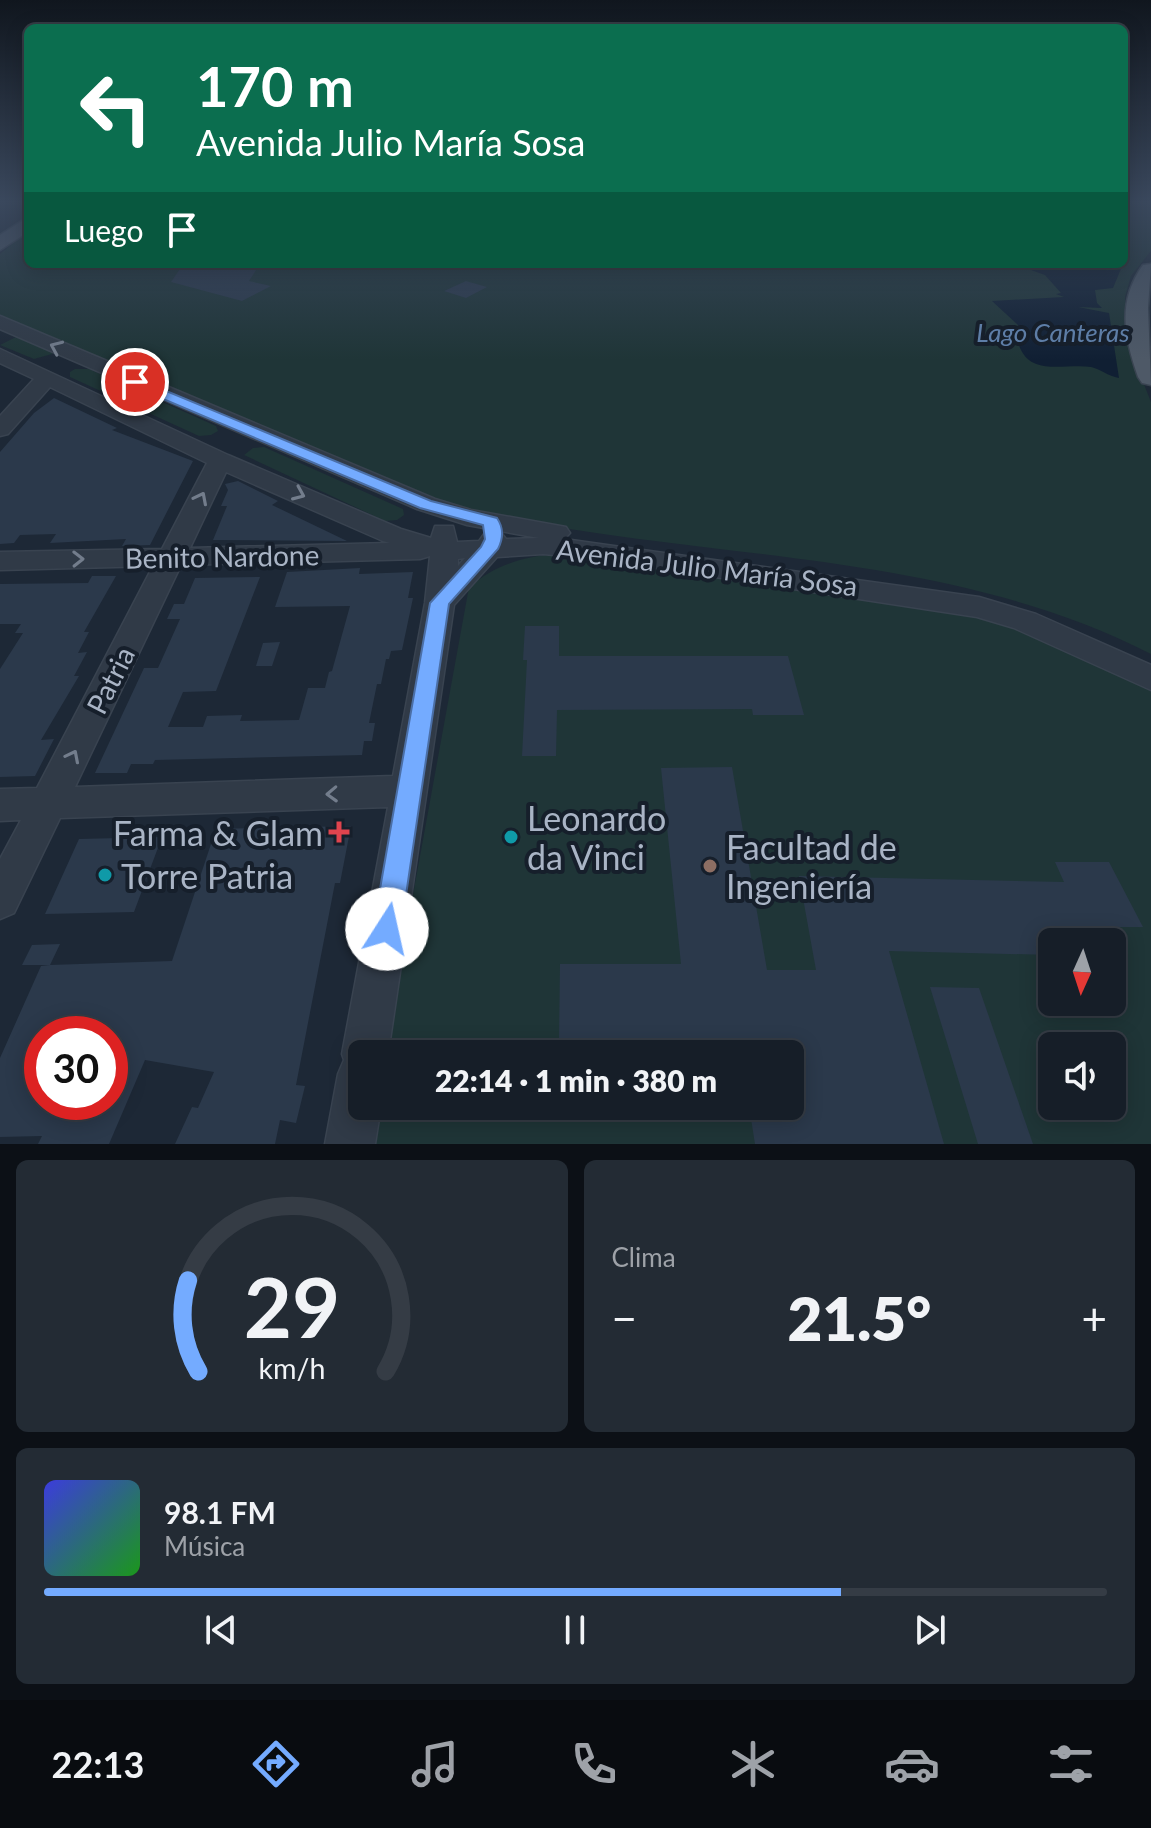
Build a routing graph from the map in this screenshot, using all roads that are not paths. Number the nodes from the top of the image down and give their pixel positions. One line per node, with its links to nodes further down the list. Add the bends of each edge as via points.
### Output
1 (1151, 270): 4 (main road, via 1137,298 1140,342)
2 (7, 330): 8 (street, Avenida Julio María Sosa, one-way to 2)
3 (0, 355): 5 (street, Avenida Julio María Sosa)
4 (1151, 377)
5 (46, 378): 6 (street); 7 (street, Avenida Julio María Sosa)
6 (0, 429)
7 (220, 460): 10 (street, Avenida Julio María Sosa, one-way to 10); 12 (street, Patria, one-way to 7)
8 (426, 504): 9 (street, Avenida Julio María Sosa); 10 (street, via 420,524)
9 (482, 529): 11 (street, Avenida Julio María Sosa); 11 (street, via 445,529); 14 (street); 15 (street, Avenida Julio María Sosa, via 975,595 1040,615); 16 (street, Avenida Julio María Sosa, via 543,546 947,600 1025,621)
10 (392, 535): 11 (street, Avenida Julio María Sosa)
11 (444, 551): 12 (street, Benito Nardone); 14 (street)
12 (172, 557): 13 (street, Benito Nardone, one-way to 12); 18 (street, Patria, one-way to 12)
13 (0, 561)
14 (440, 603): 17 (street)
15 (1151, 665)
16 (1151, 678)
17 (410, 791): 18 (street, one-way to 18); 21 (street)
18 (49, 803): 19 (street); 20 (street, Patria)
19 (0, 805)
20 (0, 900)
21 (367, 1040)
22 (354, 1120): 23 (street)
23 (350, 1144)

